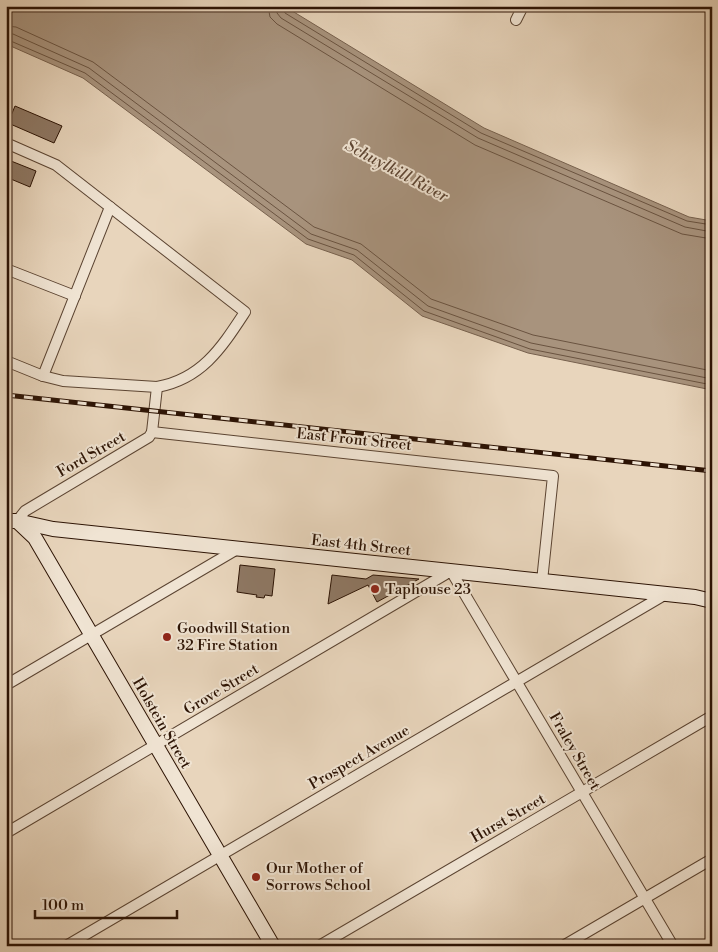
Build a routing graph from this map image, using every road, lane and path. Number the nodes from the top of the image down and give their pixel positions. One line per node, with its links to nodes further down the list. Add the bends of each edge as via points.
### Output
1 (523, 6): 2 (street)
2 (516, 20)
3 (6, 143): 4 (street, via 56,165)
4 (110, 207): 6 (street); 9 (street, via 245,312 228,339 202,368)
5 (6, 269): 6 (street)
6 (75, 296): 8 (street)
7 (6, 361): 8 (street)
8 (43, 376): 9 (street, via 84,384)
9 (157, 387): 10 (street)
10 (152, 432): 11 (street, Ford Street, via 145,440); 14 (street, East Front Street, via 553,476)
11 (10, 523): 12 (main road, East 4th Street); 17 (main road, Holstein Street, via 35,538)
12 (239, 548): 13 (main road, East 4th Street); 17 (street)
13 (452, 571): 14 (main road, East 4th Street); 18 (street, Fraley Street); 21 (street, Grove Street)
14 (542, 581): 15 (main road, East 4th Street)
15 (666, 594): 16 (main road, East 4th Street); 18 (street, Prospect Avenue)
16 (712, 601)
17 (91, 635): 19 (street); 21 (main road, Holstein Street)
18 (516, 682): 22 (street, Fraley Street); 24 (street, Prospect Avenue)
19 (6, 685)
20 (712, 716): 22 (street, Hurst Street)
21 (156, 745): 23 (street, Grove Street); 24 (main road, Holstein Street)
22 (582, 793): 26 (street, Fraley Street); 29 (street, Hurst Street)
23 (6, 832)
24 (220, 856): 27 (street, Prospect Avenue); 28 (main road, Holstein Street)
25 (712, 859): 26 (street)
26 (644, 898): 30 (street); 31 (street, Fraley Street)
27 (66, 946)
28 (273, 946)
29 (319, 946)
30 (564, 946)
31 (673, 946)

